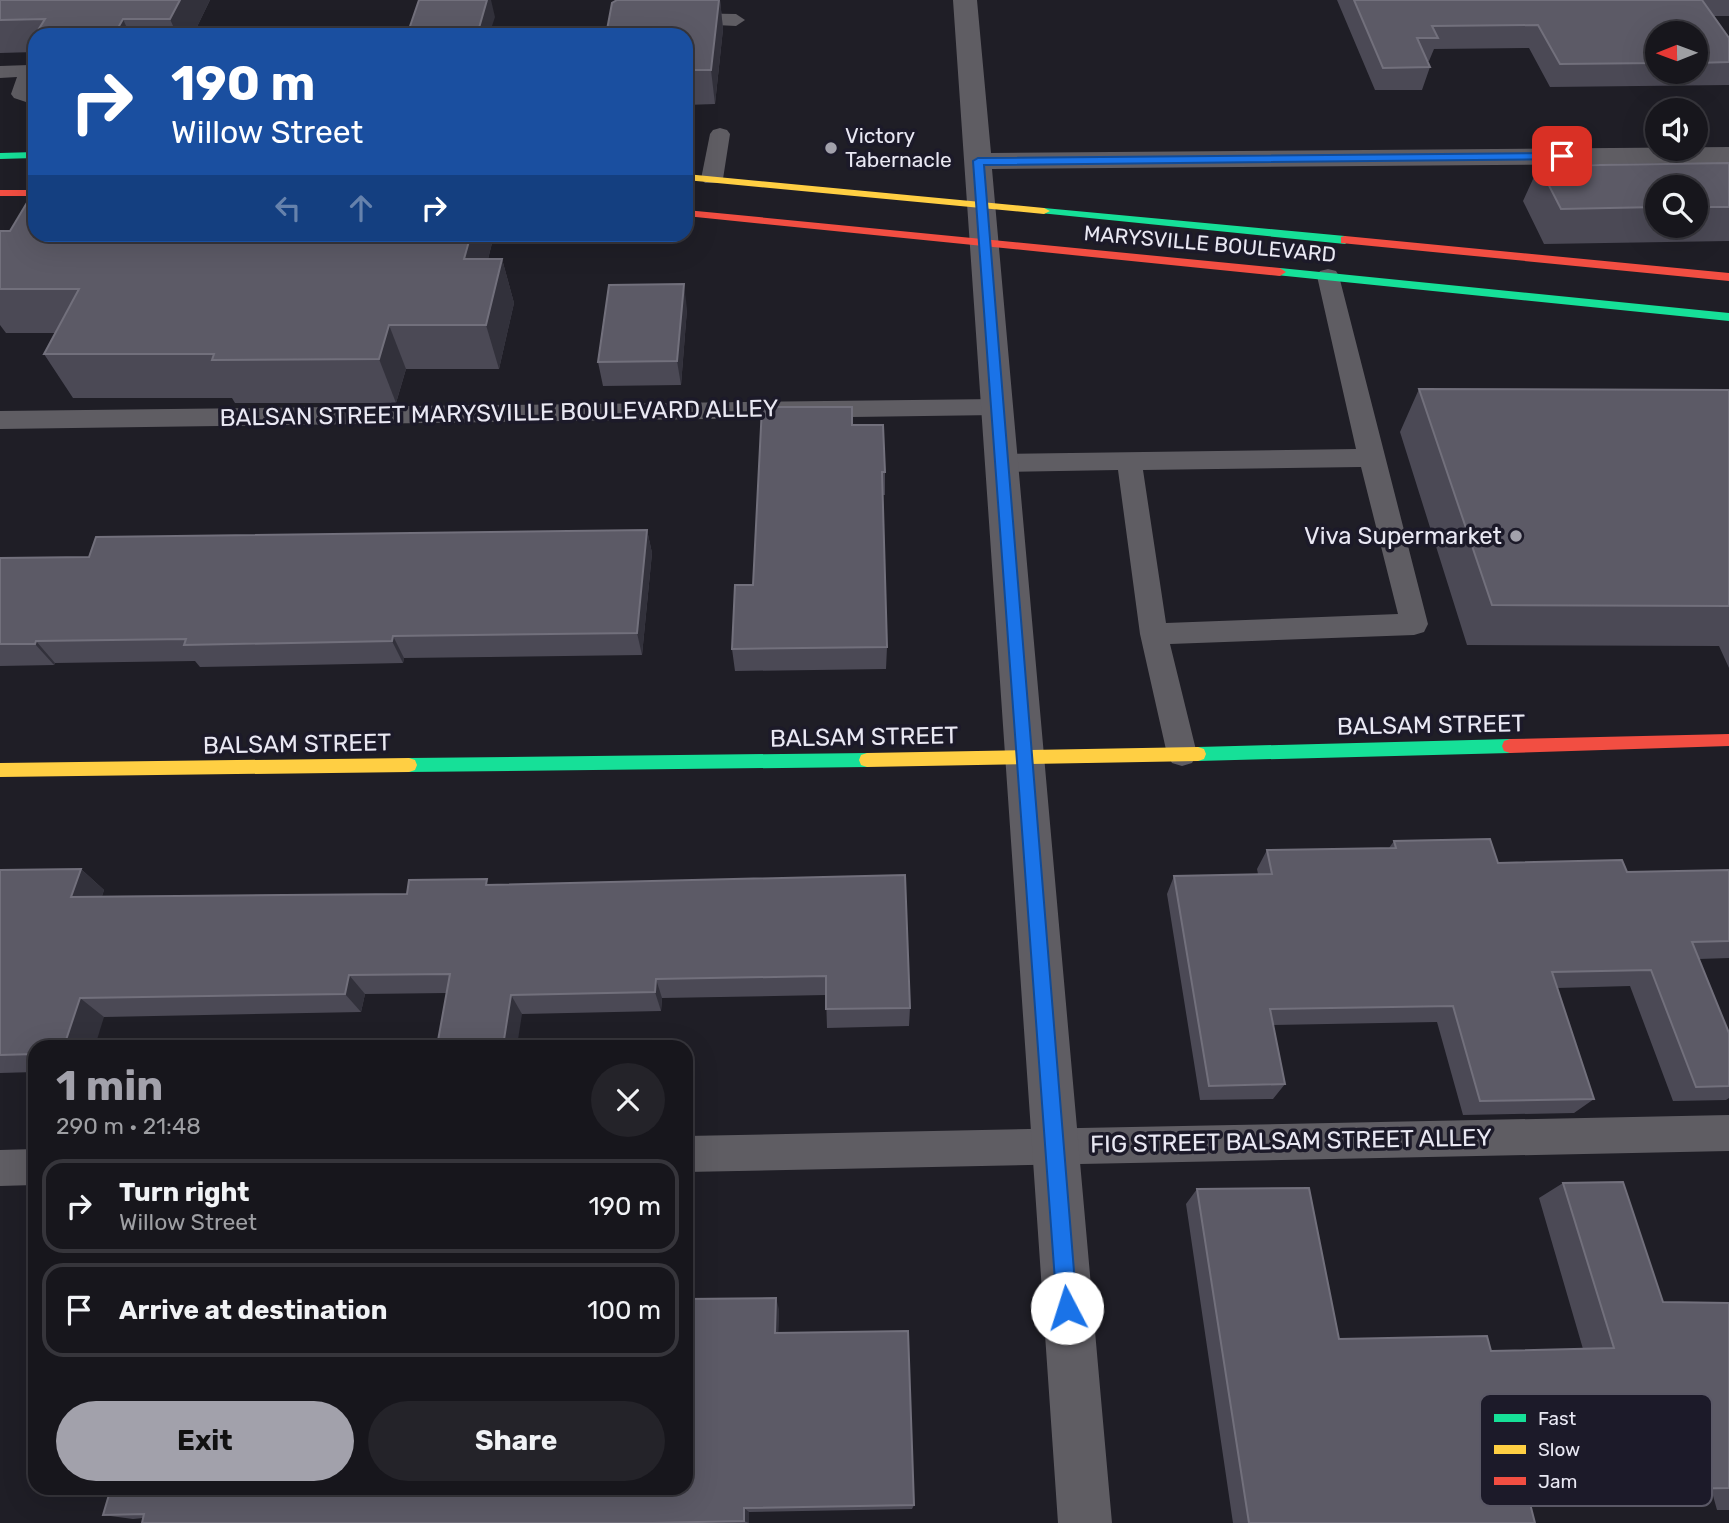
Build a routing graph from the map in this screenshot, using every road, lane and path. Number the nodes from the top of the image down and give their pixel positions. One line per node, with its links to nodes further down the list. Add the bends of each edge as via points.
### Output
1 (965, 0): 12 (street)
2 (668, 19): 3 (lane)
3 (736, 20)
4 (28, 71): 5 (lane)
5 (0, 72)
6 (28, 74): 7 (lane, via 20,94)
7 (28, 97)
8 (720, 134): 14 (lane)
9 (28, 155): 11 (main road)
10 (1729, 155): 12 (street)
11 (0, 156)
12 (978, 161): 18 (street)
13 (693, 178): 14 (main road, MARYSVILLE BOULEVARD)
14 (712, 180): 18 (main road, MARYSVILLE BOULEVARD)
15 (0, 193): 16 (main road)
16 (28, 194)
17 (693, 213): 18 (main road, MARYSVILLE BOULEVARD)
18 (981, 225): 19 (main road, MARYSVILLE BOULEVARD); 22 (main road, MARYSVILLE BOULEVARD); 25 (street)
19 (1536, 258): 21 (main road, via 1511,272); 23 (main road, MARYSVILLE BOULEVARD)
20 (1349, 265): 22 (main road)
21 (1497, 271)
22 (1328, 276): 24 (main road, MARYSVILLE BOULEVARD); 27 (lane)
23 (1729, 276)
24 (1729, 317)
25 (997, 407): 26 (lane, BALSAN STREET MARYSVILLE BOULEVARD ALLEY); 29 (street)
26 (0, 420)
27 (1371, 458): 28 (lane); 30 (lane, via 1414,624)
28 (1129, 461): 29 (lane); 30 (lane)
29 (1002, 463): 33 (street)
30 (1154, 634): 32 (lane)
31 (1729, 740): 32 (main road, BALSAM STREET)
32 (1182, 754): 33 (main road, BALSAM STREET)
33 (1026, 758): 34 (main road, BALSAM STREET); 36 (street)
34 (0, 770)
35 (1729, 1133): 36 (lane, FIG STREET BALSAM STREET ALLEY)
36 (1053, 1146): 37 (lane, FIG STREET BALSAM STREET ALLEY); 40 (street)
37 (693, 1154)
38 (28, 1167): 39 (lane)
39 (0, 1168)
40 (1085, 1523)

